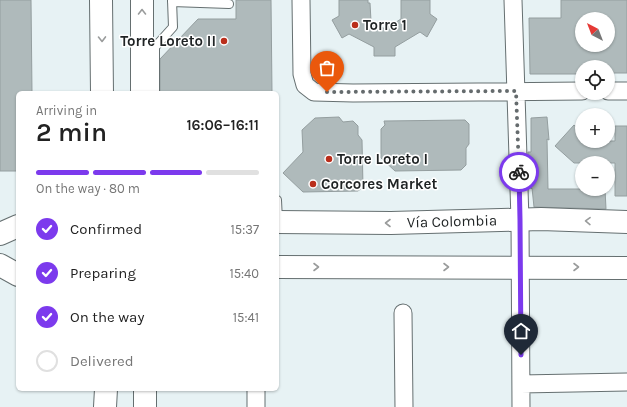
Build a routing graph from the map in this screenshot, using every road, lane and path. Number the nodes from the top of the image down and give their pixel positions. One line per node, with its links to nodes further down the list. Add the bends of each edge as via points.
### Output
1 (101, 0): 7 (main road, one-way to 7)
2 (142, 0): 8 (main road, one-way to 2)
3 (301, 0): 10 (street, via 302,74 305,85 314,92)
4 (513, 0): 10 (street)
5 (172, 1): 6 (lane); 9 (lane, via 173,26 155,47)
6 (229, 4)
7 (102, 91)
8 (142, 91)
9 (155, 91)
10 (516, 91): 11 (street); 14 (street)
11 (575, 91)
12 (615, 91): 13 (street)
13 (627, 91)
14 (520, 220): 15 (main road, Vía Colombia, one-way to 15); 16 (main road, Vía Colombia, one-way to 14); 24 (street)
15 (279, 222)
16 (627, 222)
17 (16, 227): 18 (main road)
18 (0, 234)
19 (16, 238): 20 (street)
20 (0, 240)
21 (0, 265): 22 (street); 26 (main road)
22 (16, 265)
23 (279, 267): 24 (main road, one-way to 24)
24 (521, 267): 25 (main road, one-way to 25); 29 (street)
25 (627, 268)
26 (16, 274)
27 (403, 313): 36 (street)
28 (627, 382): 29 (street)
29 (521, 384): 37 (street)
30 (106, 391): 33 (main road)
31 (145, 391): 34 (main road)
32 (256, 391): 35 (street)
33 (105, 407)
34 (145, 407)
35 (256, 407)
36 (404, 407)
37 (521, 407)

